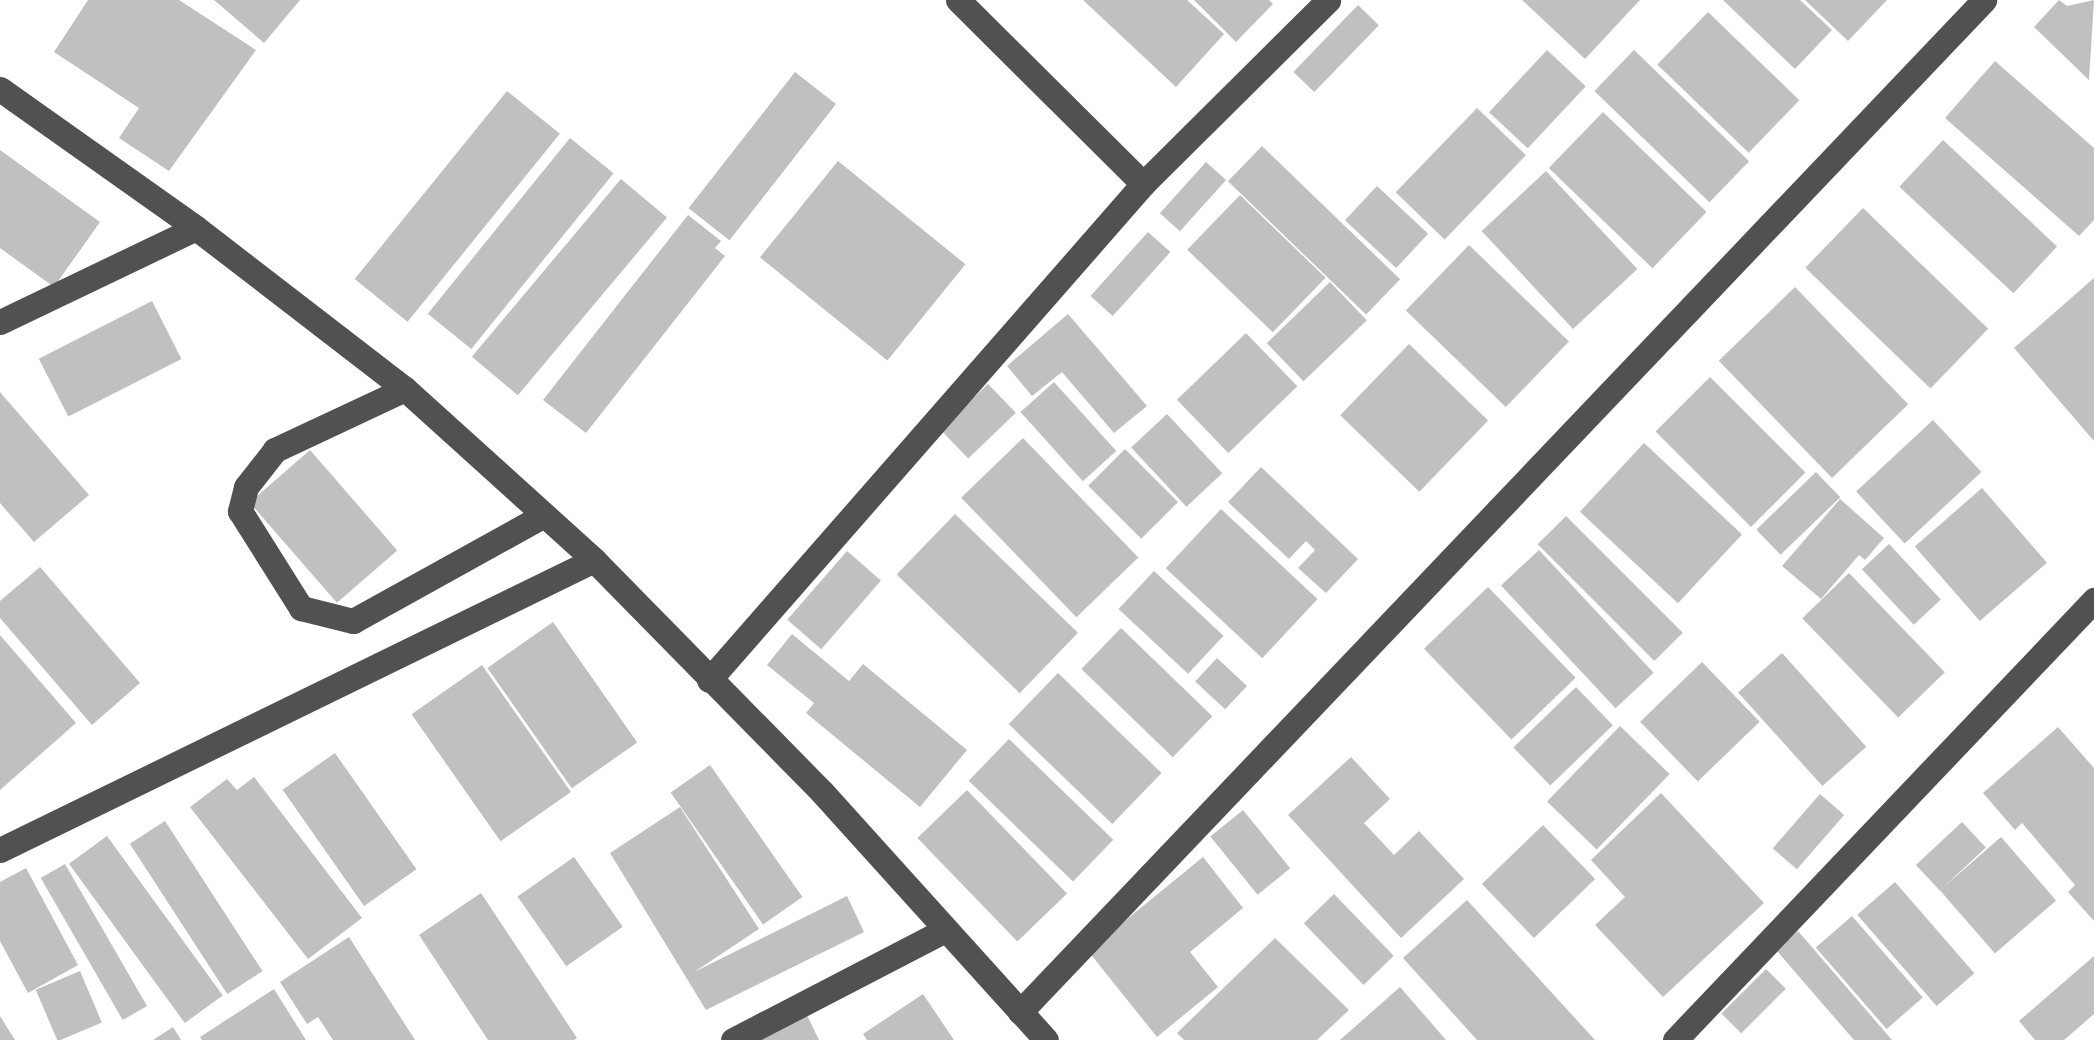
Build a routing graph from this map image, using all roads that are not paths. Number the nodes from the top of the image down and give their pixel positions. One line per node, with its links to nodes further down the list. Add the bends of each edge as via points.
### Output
1 (958, 0): 5 (street)
2 (1328, 0): 5 (street)
3 (1984, 0): 15 (street)
4 (0, 88): 6 (street)
5 (1143, 184): 12 (street)
6 (196, 228): 7 (street); 8 (street)
7 (0, 322)
8 (405, 390): 9 (street); 9 (street, via 275,450 246,487 240,511 301,608 352,622)
9 (544, 514): 10 (street)
10 (594, 560): 12 (street); 13 (street)
11 (2094, 600): 18 (street)
12 (709, 680): 14 (street, via 822,792)
13 (0, 850)
14 (943, 932): 15 (street); 16 (street)
15 (1020, 1012): 17 (street)
16 (733, 1040)
17 (1046, 1040)
18 (1675, 1040)

